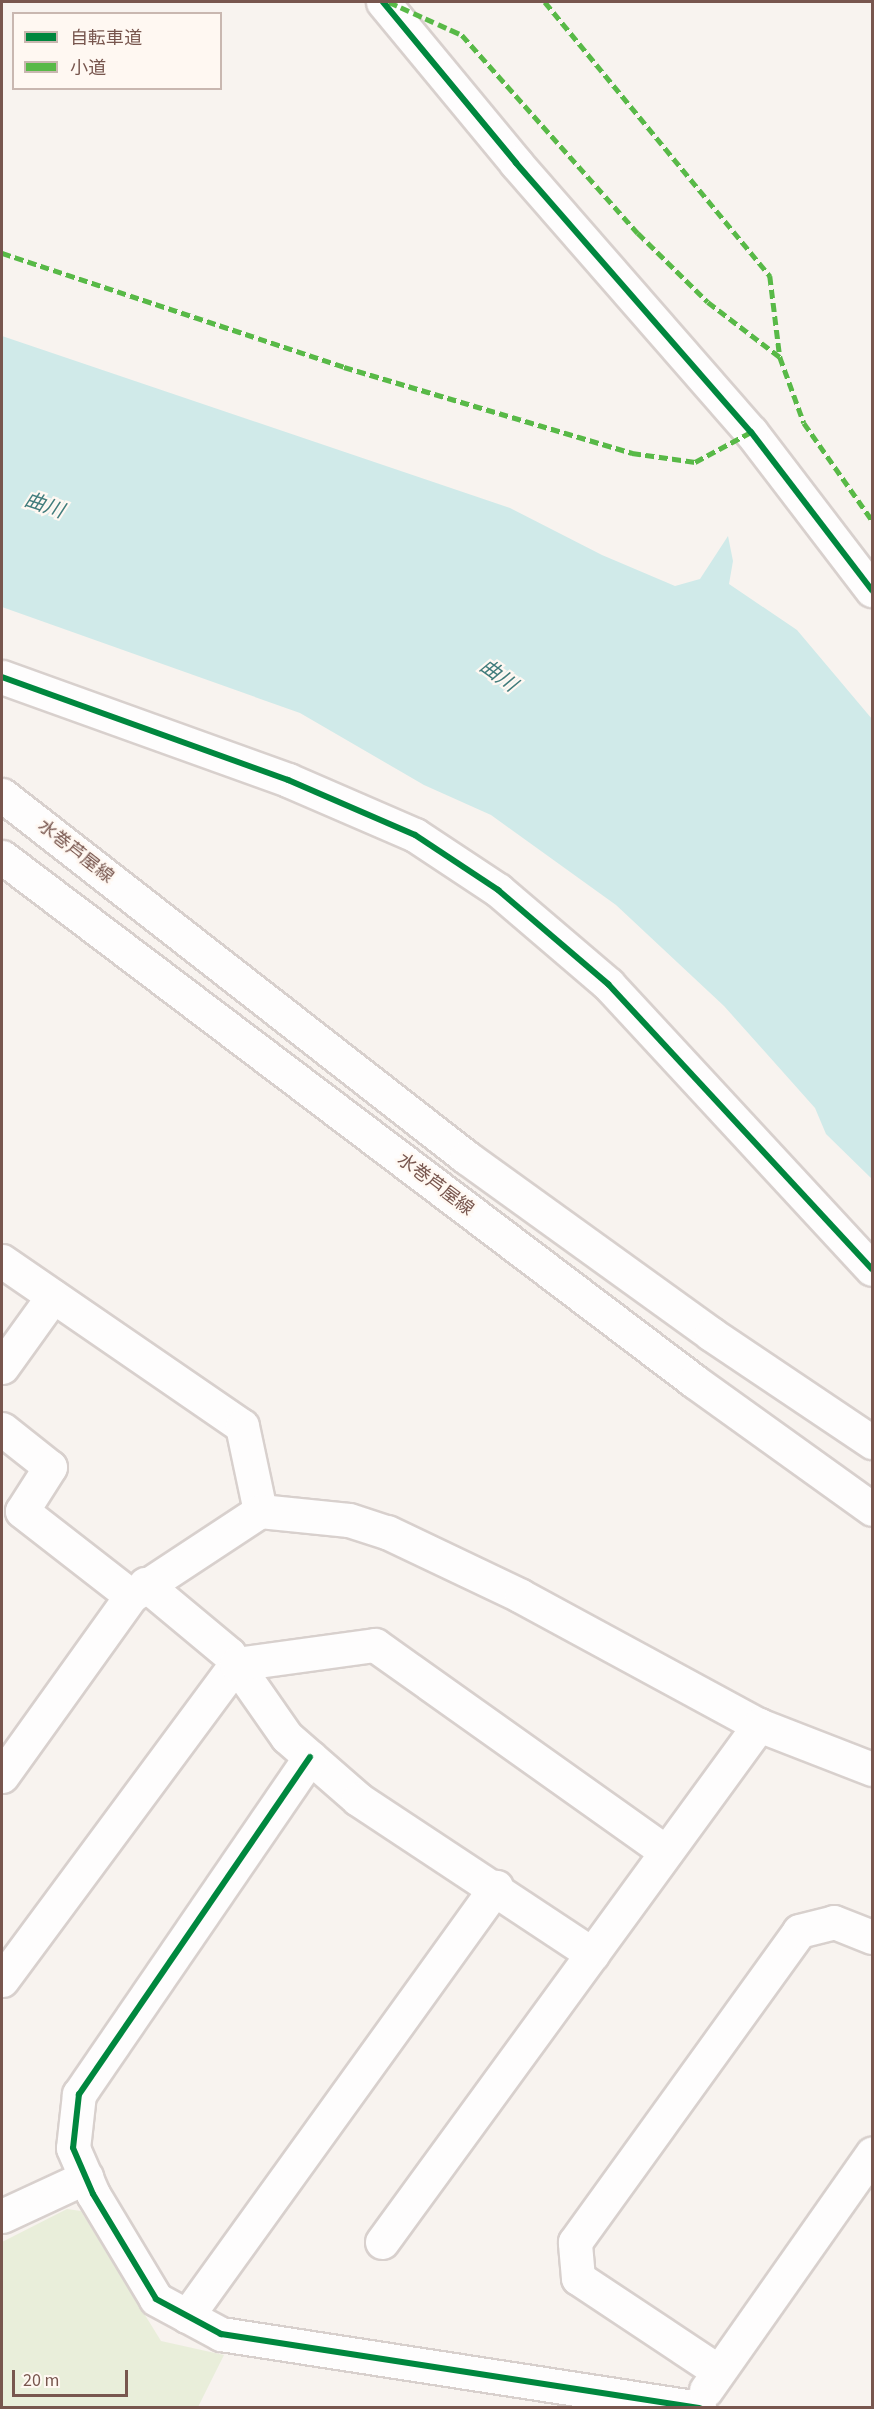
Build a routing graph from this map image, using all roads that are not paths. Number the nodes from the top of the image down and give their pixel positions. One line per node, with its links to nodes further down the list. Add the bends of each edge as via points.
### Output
1 (383, 2): 2 (street, via 516,164 751,432)
2 (873, 590)
3 (2, 677): 7 (street, via 288,780 415,835 498,890 608,984)
4 (2, 795): 11 (street, 水巻芦屋線, via 466,1157 711,1334)
5 (2, 857): 12 (street, 水巻芦屋線, via 685,1374)
6 (2, 1261): 8 (street)
7 (873, 1269)
8 (53, 1296): 9 (street); 13 (street, via 242,1426)
9 (2, 1367)
10 (2, 1429): 14 (street, via 50,1467 22,1511)
11 (873, 1442)
12 (873, 1509)
13 (260, 1511): 14 (street); 16 (street, via 349,1520 387,1532 521,1596)
14 (138, 1590): 15 (street); 19 (street)
15 (236, 1664): 17 (street, via 287,1737); 20 (street, via 375,1645); 24 (street)
16 (759, 1725): 18 (street); 20 (street)
17 (310, 1757): 21 (street, via 357,1799); 26 (street, via 79,2094 73,2148)
18 (873, 1768)
19 (2, 1776)
20 (666, 1852): 23 (street)
21 (496, 1887): 23 (street); 29 (street)
22 (873, 1937): 30 (street, via 834,1922 799,1931 575,2242 578,2278)
23 (592, 1954): 28 (street)
24 (2, 1980)
25 (873, 2154): 30 (street)
26 (86, 2177): 27 (street); 29 (street, via 156,2299)
27 (2, 2216)
28 (382, 2242)
29 (187, 2316): 31 (street, via 221,2334)
30 (718, 2371): 31 (street)
31 (698, 2406)

